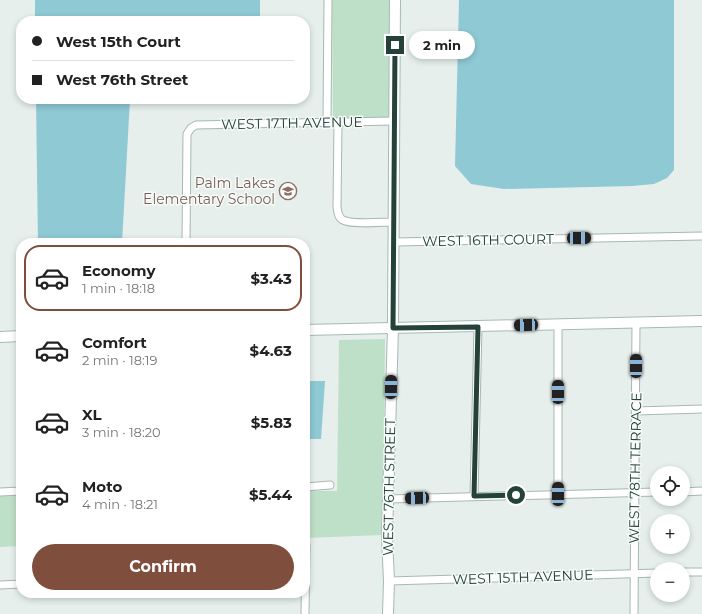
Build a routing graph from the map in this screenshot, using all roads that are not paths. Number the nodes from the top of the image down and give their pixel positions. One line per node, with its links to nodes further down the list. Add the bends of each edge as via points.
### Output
1 (328, 0): 4 (street)
2 (395, 0): 3 (street, WEST 76TH STREET)
3 (394, 121): 5 (street, WEST 17TH AVENUE); 6 (street, WEST 76TH STREET)
4 (327, 122): 5 (street, WEST 17TH AVENUE); 8 (street, WEST 17TH AVENUE, via 196,125 191,128 188,134)
5 (338, 122): 6 (street, via 339,216 350,222)
6 (394, 222): 9 (street, WEST 76TH STREET)
7 (702, 236): 9 (street, WEST 16TH COURT)
8 (186, 238)
9 (394, 242): 14 (street, WEST 76TH STREET)
10 (702, 321): 11 (street)
11 (636, 322): 12 (street); 19 (street, WEST 78TH TERRACE)
12 (558, 324): 13 (street); 28 (street)
13 (478, 327): 14 (street); 29 (street)
14 (393, 328): 15 (street); 30 (street, WEST 76TH STREET)
15 (310, 330)
16 (16, 336): 17 (street)
17 (0, 337)
18 (702, 409): 19 (street)
19 (636, 410): 27 (street, WEST 78TH TERRACE)
20 (330, 485): 21 (street)
21 (310, 487)
22 (16, 491): 24 (street)
23 (702, 491): 26 (street)
24 (0, 492)
25 (650, 492): 27 (street)
26 (690, 492)
27 (635, 493): 28 (street); 33 (street, WEST 78TH TERRACE)
28 (558, 494): 29 (street)
29 (474, 496): 30 (street)
30 (388, 499): 35 (street, WEST 76TH STREET)
31 (690, 572): 32 (street)
32 (702, 572)
33 (633, 573): 34 (street, WEST 15TH AVENUE); 35 (street, WEST 15TH AVENUE); 41 (street, WEST 78TH TERRACE)
34 (650, 573)
35 (389, 581): 40 (street, WEST 76TH STREET)
36 (16, 584): 37 (street)
37 (0, 585)
38 (305, 598): 39 (street)
39 (305, 614)
40 (388, 614)
41 (634, 614)

